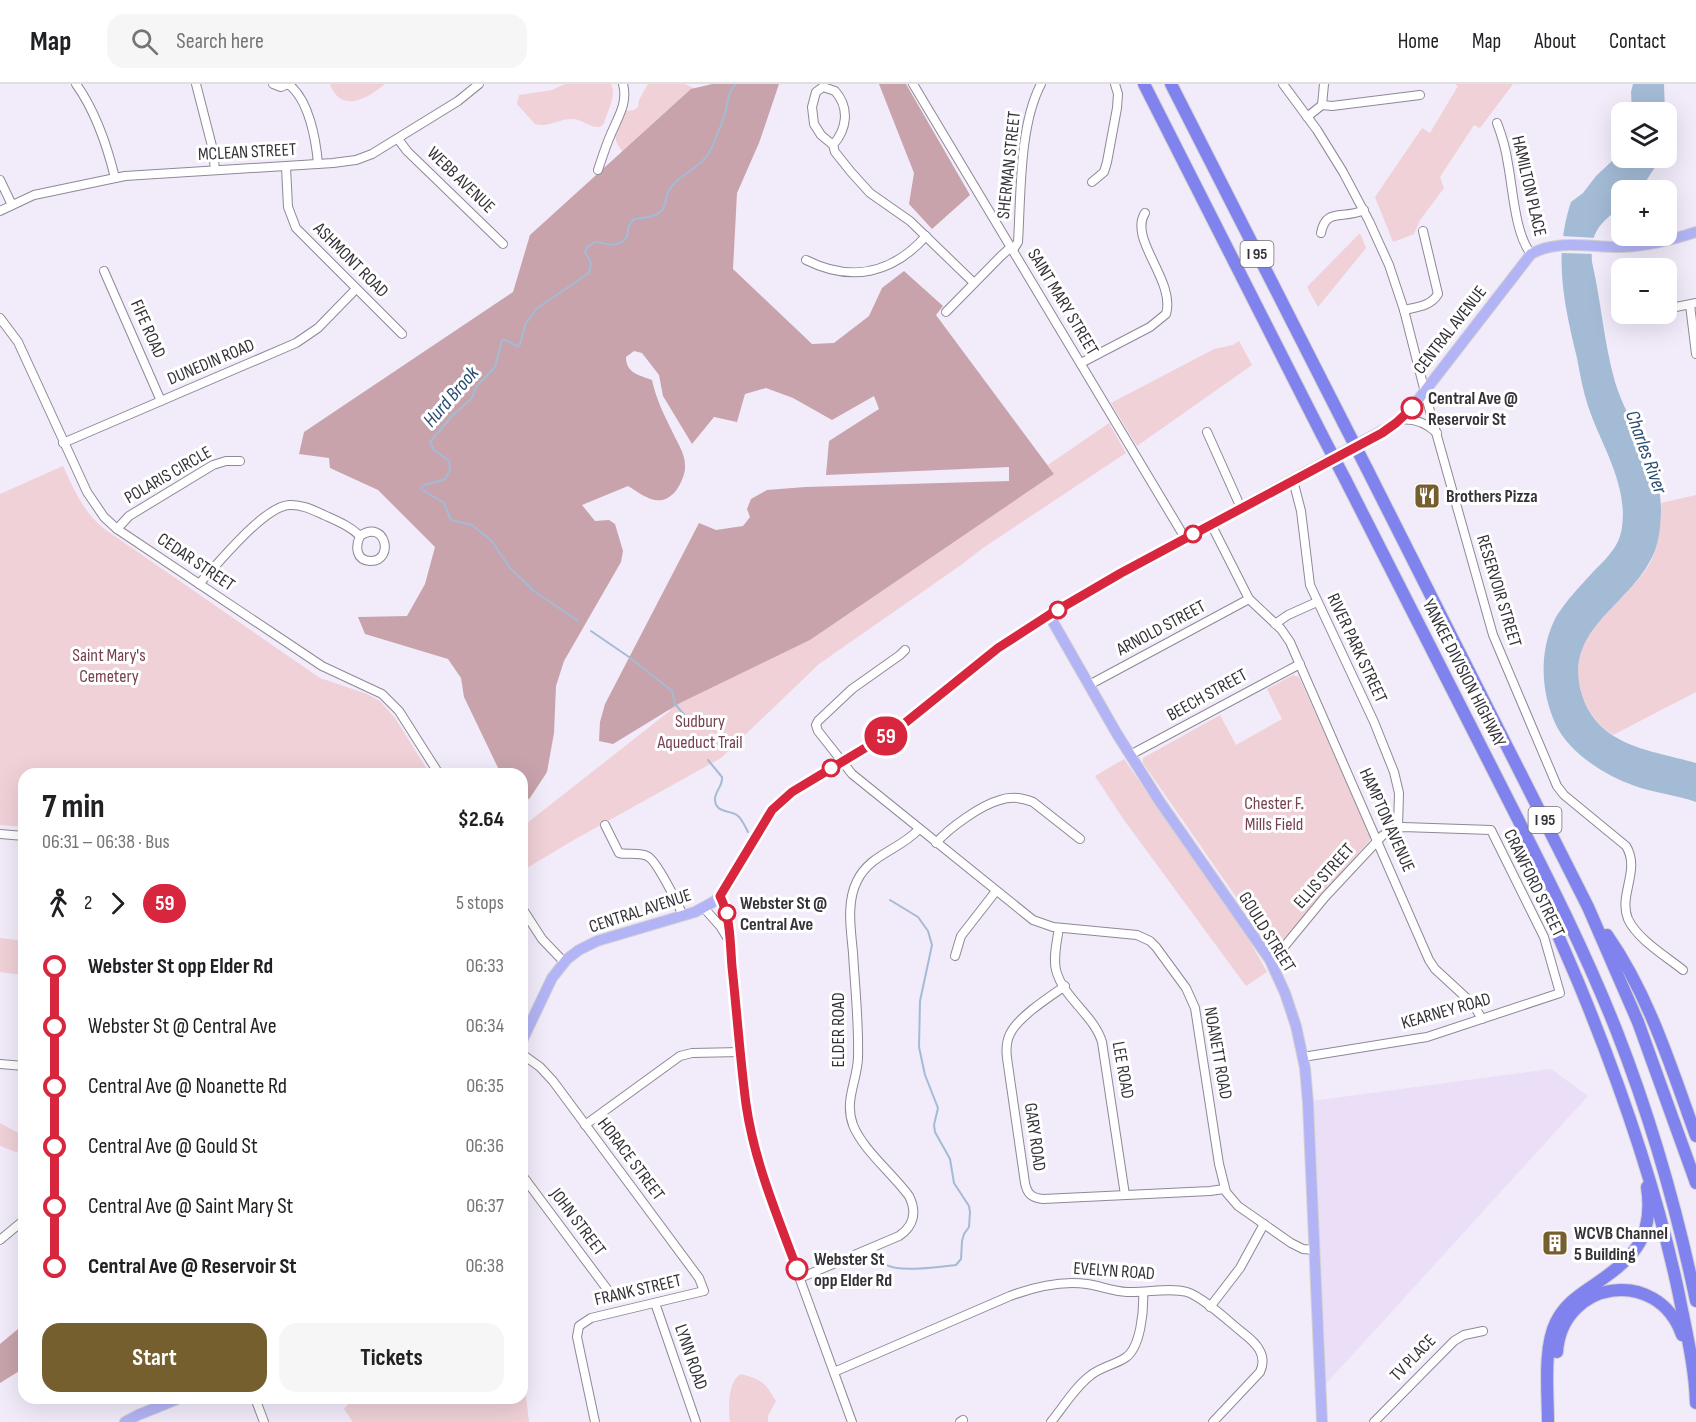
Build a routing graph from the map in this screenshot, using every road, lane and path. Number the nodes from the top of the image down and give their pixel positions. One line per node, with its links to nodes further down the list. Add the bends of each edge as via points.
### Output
1 (76, 84): 24 (street, via 100,129)
2 (196, 84): 22 (street)
3 (273, 84): 4 (street)
4 (288, 84): 20 (street, via 303,102)
5 (479, 84): 18 (street, MCLEAN STREET)
6 (623, 84): 23 (street, via 622,110)
7 (913, 84): 36 (street, SAINT MARY STREET)
8 (1041, 84): 36 (street, SHERMAN STREET, via 1028,121 1018,242)
9 (1115, 84): 26 (street, via 1118,108 1107,162 1104,172)
10 (1144, 84): 74 (highway, YANKEE DIVISION HIGHWAY / I 95, bridge)
11 (1171, 84): 85 (highway, YANKEE DIVISION HIGHWAY / I 95, bridge)
12 (1283, 84): 16 (street, RESERVOIR STREET)
13 (1324, 84): 15 (street)
14 (1420, 94): 15 (street)
15 (1322, 105): 16 (street)
16 (1307, 117): 28 (street, RESERVOIR STREET)
17 (1497, 123): 37 (street, HAMILTON PLACE, via 1519,223)
18 (398, 139): 20 (street, MCLEAN STREET, via 362,159); 35 (street, WEBB AVENUE)
19 (833, 145): 19 (street, via 843,132 844,110 835,91 823,87 815,95 812,116 818,132); 34 (street, via 842,162 870,193)
20 (318, 164): 21 (street, MCLEAN STREET)
21 (286, 167): 22 (street, MCLEAN STREET); 41 (street, ASHMONT ROAD, via 293,223)
22 (215, 170): 24 (street, MCLEAN STREET)
23 (598, 170)
24 (115, 178): 27 (street, MCLEAN STREET, via 34,195)
25 (0, 180): 27 (street)
26 (1092, 182)
27 (12, 205): 29 (street, MCLEAN STREET)
28 (1364, 210): 33 (street, via 1326,219); 44 (street, RESERVOIR STREET)
29 (0, 211)
30 (1145, 213): 49 (street, via 1142,233 1166,292 1166,314 1150,327)
31 (1423, 231): 44 (street, via 1438,294 1427,304)
32 (1696, 232): 37 (main road, via 1647,245 1561,245)
33 (1321, 233)
34 (926, 236): 38 (street, via 899,261 873,270 839,271); 40 (street)
35 (502, 244)
36 (1012, 249): 40 (street); 49 (street, SAINT MARY STREET)
37 (1531, 254): 50 (main road, CENTRAL AVENUE)
38 (806, 260)
39 (104, 271): 51 (street, FIFE ROAD)
40 (974, 283): 45 (street)
41 (356, 289): 47 (street, ASHMONT ROAD); 51 (street, DUNEDIN ROAD, via 318,328 296,343)
42 (1693, 304): 43 (street); 48 (street)
43 (1677, 307)
44 (1404, 310): 50 (street, RESERVOIR STREET)
45 (946, 312)
46 (0, 318): 55 (street, CEDAR STREET, via 18,342)
47 (402, 334)
48 (1696, 354)
49 (1081, 363): 62 (street, SAINT MARY STREET)
50 (1425, 390): 52 (main road, CENTRAL AVENUE); 54 (street, RESERVOIR STREET)
51 (161, 401): 55 (street, DUNEDIN ROAD)
52 (1400, 420): 54 (street, via 1420,422); 57 (main road, CENTRAL AVENUE)
53 (1207, 432): 58 (street)
54 (1437, 433): 94 (street, RESERVOIR STREET, via 1493,635 1557,786 1626,846 1632,870 1626,906 1628,919 1640,936)
55 (63, 443): 60 (street, CEDAR STREET, via 90,498)
56 (240, 461): 60 (street, POLARIS CIRCLE, via 226,460 213,465 131,514)
57 (1293, 480): 58 (main road, CENTRAL AVENUE); 65 (street, RIVER PARK STREET, via 1301,511 1309,580)
58 (1241, 508): 59 (main road, CENTRAL AVENUE)
59 (1211, 524): 62 (main road, CENTRAL AVENUE); 64 (street, HAMPTON AVENUE)
60 (117, 529): 63 (street, CEDAR STREET)
61 (360, 536): 63 (street, via 308,508 281,506 238,542)
62 (1185, 538): 66 (main road, CENTRAL AVENUE)
63 (200, 584): 73 (street, CEDAR STREET, via 322,666 382,694 399,711)
64 (1249, 599): 67 (street, HAMPTON AVENUE); 70 (street, ARNOLD STREET)
65 (1317, 602): 67 (street); 76 (street, RIVER PARK STREET, via 1394,772 1399,793)
66 (1049, 615): 70 (main road, GOULD STREET); 72 (main road, CENTRAL AVENUE, via 998,648 900,727)
67 (1275, 624): 69 (street, HAMPTON AVENUE, via 1287,637)
68 (905, 650): 72 (street, NOANETT ROAD, via 846,693 817,722 818,731)
69 (1300, 664): 71 (street, BEECH STREET); 81 (street, HAMPTON AVENUE)
70 (1089, 685): 71 (main road, GOULD STREET)
71 (1130, 755): 92 (main road, GOULD STREET)
72 (841, 762): 77 (street, NOANETT ROAD); 84 (main road, CENTRAL AVENUE, via 775,806)
73 (435, 768)
74 (1510, 804): 107 (highway, via 1527,863 1590,1012); 121 (highway, YANKEE DIVISION HIGHWAY / I 95, via 1575,933 1626,1055 1662,1164)
75 (605, 825): 87 (street, via 619,853 651,858)
76 (1398, 827): 81 (street); 96 (street, CRAWFORD STREET, via 1491,830 1544,938)
77 (919, 829): 82 (street, NOANETT ROAD); 117 (street, ELDER ROAD, via 864,870 850,910 858,1056 849,1096 850,1113 858,1135 909,1196 913,1217 899,1236)
78 (0, 834): 79 (street)
79 (18, 836)
80 (1080, 838): 82 (street, via 1034,802 1009,798 996,801 957,824)
81 (1378, 840): 92 (street, ELLIS STREET); 97 (street, HAMPTON AVENUE, via 1430,962 1473,1004)
82 (936, 843): 83 (street, NOANETT ROAD)
83 (996, 891): 89 (street, NOANETT ROAD, via 1033,920); 91 (street, via 961,936)
84 (720, 896): 86 (main road, CENTRAL AVENUE); 90 (street, via 729,919)
85 (1588, 907): 104 (highway, via 1626,962); 110 (highway, YANKEE DIVISION HIGHWAY / I 95, via 1638,1022)
86 (704, 908): 87 (main road, CENTRAL AVENUE); 90 (street)
87 (683, 916): 93 (main road, CENTRAL AVENUE, via 597,941)
88 (528, 917): 93 (street)
89 (1059, 928): 95 (street, LEE ROAD, via 1055,964); 111 (street, NOANETT ROAD, via 1141,936 1156,947 1186,988 1198,1018)
90 (729, 942): 99 (street)
91 (955, 956)
92 (1269, 960): 100 (main road, GOULD STREET, via 1288,1000)
93 (564, 962): 98 (main road, CENTRAL AVENUE, via 550,981)
94 (1683, 970)
95 (1065, 987): 112 (street, LEE ROAD, via 1102,1042); 112 (street, GARY ROAD, via 1016,1024 1007,1044 1026,1187 1031,1196 1040,1198)
96 (1560, 993): 97 (street, KEARNEY ROAD)
97 (1482, 1019): 100 (street, KEARNEY ROAD, via 1419,1039)
98 (528, 1028)
99 (741, 1052): 106 (street, via 680,1056); 117 (street, via 755,1148)
100 (1303, 1057): 116 (main road, GOULD STREET)
101 (528, 1058): 106 (street, HORACE STREET, via 549,1076)
102 (0, 1064): 103 (street)
103 (18, 1066)
104 (1684, 1099): 105 (highway); 108 (highway)
105 (1696, 1122)
106 (585, 1125): 119 (street, HORACE STREET, via 699,1278)
107 (1633, 1131): 126 (highway, via 1671,1258 1689,1344); 138 (highway, via 1648,1193 1646,1227 1628,1260 1574,1299 1557,1320 1549,1348)
108 (1696, 1136)
109 (528, 1183): 118 (street, JOHN STREET)
110 (1696, 1183)
111 (1224, 1189): 112 (street, GARY ROAD); 113 (street, via 1238,1206)
112 (1125, 1195)
113 (1264, 1224): 116 (street, via 1299,1247); 123 (street, via 1242,1264)
114 (18, 1225): 115 (street)
115 (0, 1240)
116 (1315, 1250): 136 (main road, GOULD STREET)
117 (800, 1278): 125 (street)
118 (607, 1289)
119 (704, 1291): 122 (street, FRANK STREET)
120 (1143, 1292): 123 (street, EVELYN ROAD, via 1187,1292); 125 (street, EVELYN ROAD, via 1076,1283 1035,1287); 134 (street, via 1132,1351 1090,1376)
121 (1696, 1301)
122 (655, 1302): 131 (street, FRANK STREET, via 581,1323 577,1334); 132 (street, LYNN ROAD)
123 (1210, 1307): 135 (street, EVELYN ROAD, via 1255,1343 1263,1362 1258,1374)
124 (1484, 1331): 137 (street, TV PLACE, via 1450,1343)
125 (834, 1372): 133 (street)
126 (1696, 1403): 139 (highway, via 1684,1342 1672,1315 1648,1295 1631,1290 1610,1291 1580,1304 1562,1329 1557,1351)
127 (164, 1404): 129 (main road)
128 (257, 1404): 130 (street)
129 (125, 1422)
130 (264, 1422)
131 (595, 1422)
132 (696, 1422)
133 (852, 1422)
134 (1052, 1422)
135 (1213, 1422)
136 (1322, 1422)
137 (1374, 1422)
138 (1548, 1422)
139 (1556, 1422)

